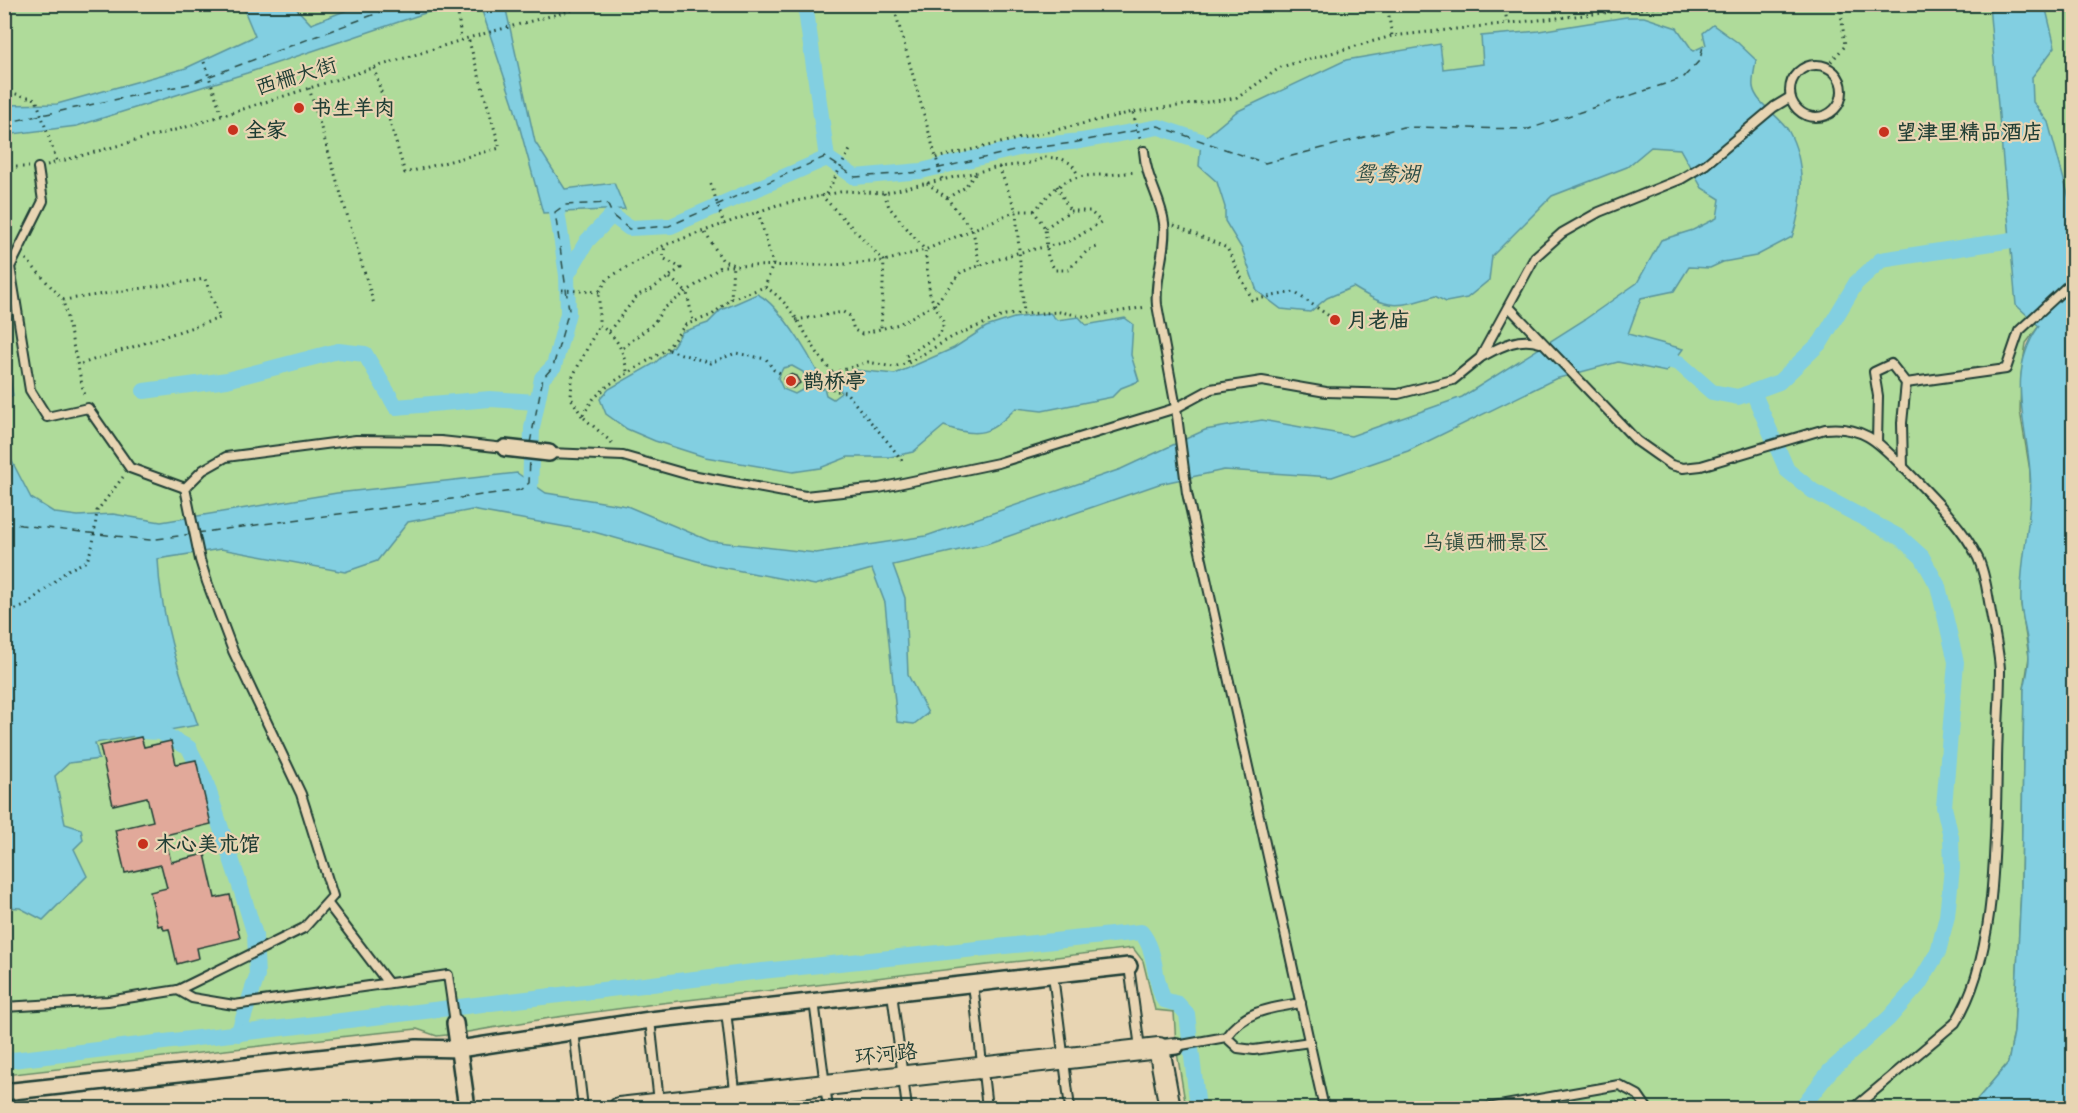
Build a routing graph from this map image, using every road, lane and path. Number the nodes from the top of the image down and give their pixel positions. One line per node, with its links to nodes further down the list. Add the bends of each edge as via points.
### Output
1 (457, 4): 13 (path)
2 (595, 4): 12 (path, 西栅大街)
3 (893, 4): 24 (path)
4 (1387, 4): 11 (path)
5 (1504, 4): 10 (path)
6 (1750, 4): 10 (path, via 1721,10 1667,6)
7 (1840, 4): 15 (path, via 1845,46)
8 (2070, 4): 9 (path)
9 (2073, 20)
10 (1507, 22): 11 (path)
11 (1392, 36): 20 (path, via 1281,67 1237,98)
12 (468, 38): 13 (path, 西栅大街); 16 (path, via 500,148 405,173)
13 (461, 40): 16 (path, 西栅大街)
14 (204, 62): 21 (path)
15 (1827, 66): 19 (lane, via 1812,64 1798,70 1790,83); 19 (lane, via 1839,76 1843,91 1838,106 1826,116 1811,117 1797,111)
16 (374, 68): 17 (path, 西栅大街)
17 (309, 88): 21 (path, 西栅大街); 67 (path)
18 (4, 91): 25 (path, via 36,99)
19 (1789, 98): 70 (lane, via 1682,179 1599,212 1562,233 1535,257)
20 (1133, 112): 23 (path); 24 (path)
21 (222, 115): 25 (path, 西栅大街)
22 (850, 150): 37 (path)
23 (1144, 151): 29 (lane)
24 (936, 158): 32 (path)
25 (57, 162): 28 (path, 西栅大街)
26 (4, 167): 28 (path, 西栅大街)
27 (999, 167): 30 (path); 31 (path, via 1046,157 1072,164); 40 (path)
28 (38, 168): 52 (lane, via 44,201)
29 (1145, 171): 31 (path); 44 (lane)
30 (976, 173): 32 (path); 39 (path, via 964,188)
31 (1078, 175): 35 (path)
32 (942, 179): 33 (path)
33 (927, 183): 36 (path); 39 (path)
34 (711, 184): 45 (path)
35 (1057, 186): 41 (path); 42 (path)
36 (884, 193): 37 (path); 53 (path, via 889,207)
37 (826, 194): 38 (path)
38 (820, 195): 43 (path); 55 (path)
39 (947, 198): 47 (path)
40 (1016, 211): 41 (path); 47 (path); 54 (path)
41 (1034, 211): 46 (path)
42 (1070, 211): 46 (path); 50 (path, via 1090,211 1101,222 1071,241)
43 (758, 212): 45 (path); 57 (path)
44 (1164, 221): 69 (lane, via 1163,253 1155,288); 73 (path, via 1227,248 1252,300 1294,291)
45 (724, 225): 48 (path)
46 (1045, 228): 50 (path)
47 (973, 231): 53 (path); 58 (path)
48 (705, 233): 49 (path); 56 (path, via 723,261)
49 (664, 245): 59 (path, via 663,258 681,268); 63 (path, via 608,278)
50 (1047, 246): 51 (path, via 1055,270 1068,270 1087,251); 54 (path)
51 (1097, 247)
52 (19, 250): 66 (path); 92 (lane, via 10,267 30,390 47,417)
53 (925, 250): 55 (path); 68 (path, via 930,295)
54 (1017, 253): 58 (path); 71 (path)
55 (884, 261): 57 (path); 76 (path)
56 (733, 264): 57 (path); 64 (path, via 722,266); 65 (path)
57 (773, 264): 61 (path)
58 (980, 266): 68 (path, via 961,272)
59 (670, 278): 64 (path); 77 (path, via 638,295)
60 (2073, 280): 87 (lane, via 2019,331 2006,369)
61 (765, 287): 65 (path); 72 (path, via 779,295)
62 (562, 290): 63 (path)
63 (599, 292): 75 (path)
64 (687, 293): 74 (path); 79 (path, via 663,309 654,322)
65 (731, 299): 74 (path, via 712,315)
66 (63, 300): 83 (path); 83 (path, via 205,279 220,318)
67 (374, 304)
68 (935, 304): 76 (path); 82 (path, via 944,323 940,333 906,356)
69 (1157, 305): 71 (path, via 1088,317 1060,312); 93 (lane)
70 (1509, 307): 78 (lane); 81 (lane)
71 (1024, 314): 82 (path, via 1005,315 969,329)
72 (796, 320): 76 (path, via 843,312 850,316 854,330 862,334); 85 (path)
73 (1335, 320)
74 (693, 321): 84 (path, via 685,325 667,349)
75 (599, 325): 77 (path); 94 (path, via 572,378 572,398)
76 (881, 330)
77 (609, 331): 79 (path)
78 (1541, 343): 81 (lane, via 1518,341); 95 (lane, via 1637,441 1671,465 1701,466 1842,427)
79 (622, 348): 84 (path)
80 (669, 350): 86 (path, via 710,363 736,353 766,359)
81 (1480, 358): 93 (lane, via 1453,380 1398,394 1326,392 1262,381 1211,388)
82 (908, 363): 85 (path, via 893,367 868,362)
83 (78, 364): 92 (path)
84 (627, 371): 94 (path, via 594,398)
85 (833, 373): 91 (path)
86 (782, 374)
87 (1906, 383): 95 (lane, via 1891,364 1874,372); 101 (lane)
88 (803, 386): 89 (path)
89 (827, 389)
90 (837, 391): 99 (path, via 846,392 868,421 884,434)
91 (832, 394)
92 (88, 408): 100 (lane)
93 (1176, 408): 98 (lane, via 998,463 879,488 805,496 686,474); 112 (lane, via 1187,493)
94 (582, 416): 98 (path)
95 (1877, 442): 101 (lane)
96 (505, 448): 97 (street); 102 (lane, via 441,441 356,440 226,457 202,470)
97 (549, 453): 98 (lane)
98 (623, 456)
99 (902, 461)
100 (130, 468): 102 (lane); 103 (path, via 97,511 87,561 68,570 25,606)
101 (1903, 468): 140 (lane, via 1967,540 1985,582 2000,668 1994,851 1988,917 1963,1011 1943,1035)
102 (185, 488): 104 (lane, via 200,560 234,651 301,794 333,896)
103 (4, 613)
104 (328, 904): 107 (lane); 109 (lane, via 304,928 281,942)
105 (1129, 966): 106 (street); 120 (lane)
106 (1053, 975): 108 (street); 122 (lane)
107 (388, 983): 109 (lane, via 234,1005 192,998); 116 (lane, via 448,975)
108 (973, 984): 110 (street); 123 (lane)
109 (178, 990): 113 (lane, via 108,1001)
110 (892, 993): 111 (street); 124 (lane)
111 (814, 1001): 114 (street); 125 (lane)
112 (1301, 1003): 118 (lane, via 1258,1010 1234,1025); 119 (lane)
113 (4, 1008)
114 (726, 1011): 115 (street); 127 (lane)
115 (650, 1020): 117 (street); 128 (lane)
116 (455, 1023): 121 (street)
117 (574, 1031): 121 (street); 130 (lane)
118 (1226, 1037): 119 (lane, via 1238,1048 1254,1050); 120 (lane)
119 (1310, 1042): 137 (lane)
120 (1158, 1048): 122 (street, 环河路); 136 (street)
121 (459, 1049): 126 (street, via 417,1048); 129 (street)
122 (1064, 1059): 123 (street, 环河路); 135 (lane)
123 (982, 1068): 124 (street, 环河路); 134 (lane)
124 (903, 1077): 125 (street, 环河路); 133 (lane)
125 (825, 1085): 127 (street, 环河路); 132 (lane)
126 (4, 1092)
127 (736, 1102): 128 (street, 环河路)
128 (660, 1106): 131 (street, 环河路)
129 (467, 1108)
130 (583, 1108)
131 (619, 1108)
132 (828, 1108)
133 (907, 1108)
134 (987, 1108)
135 (1070, 1108)
136 (1170, 1108)
137 (1324, 1108)
138 (1488, 1108): 139 (lane, via 1619,1085 1638,1095)
139 (1647, 1108)
140 (1854, 1108)

